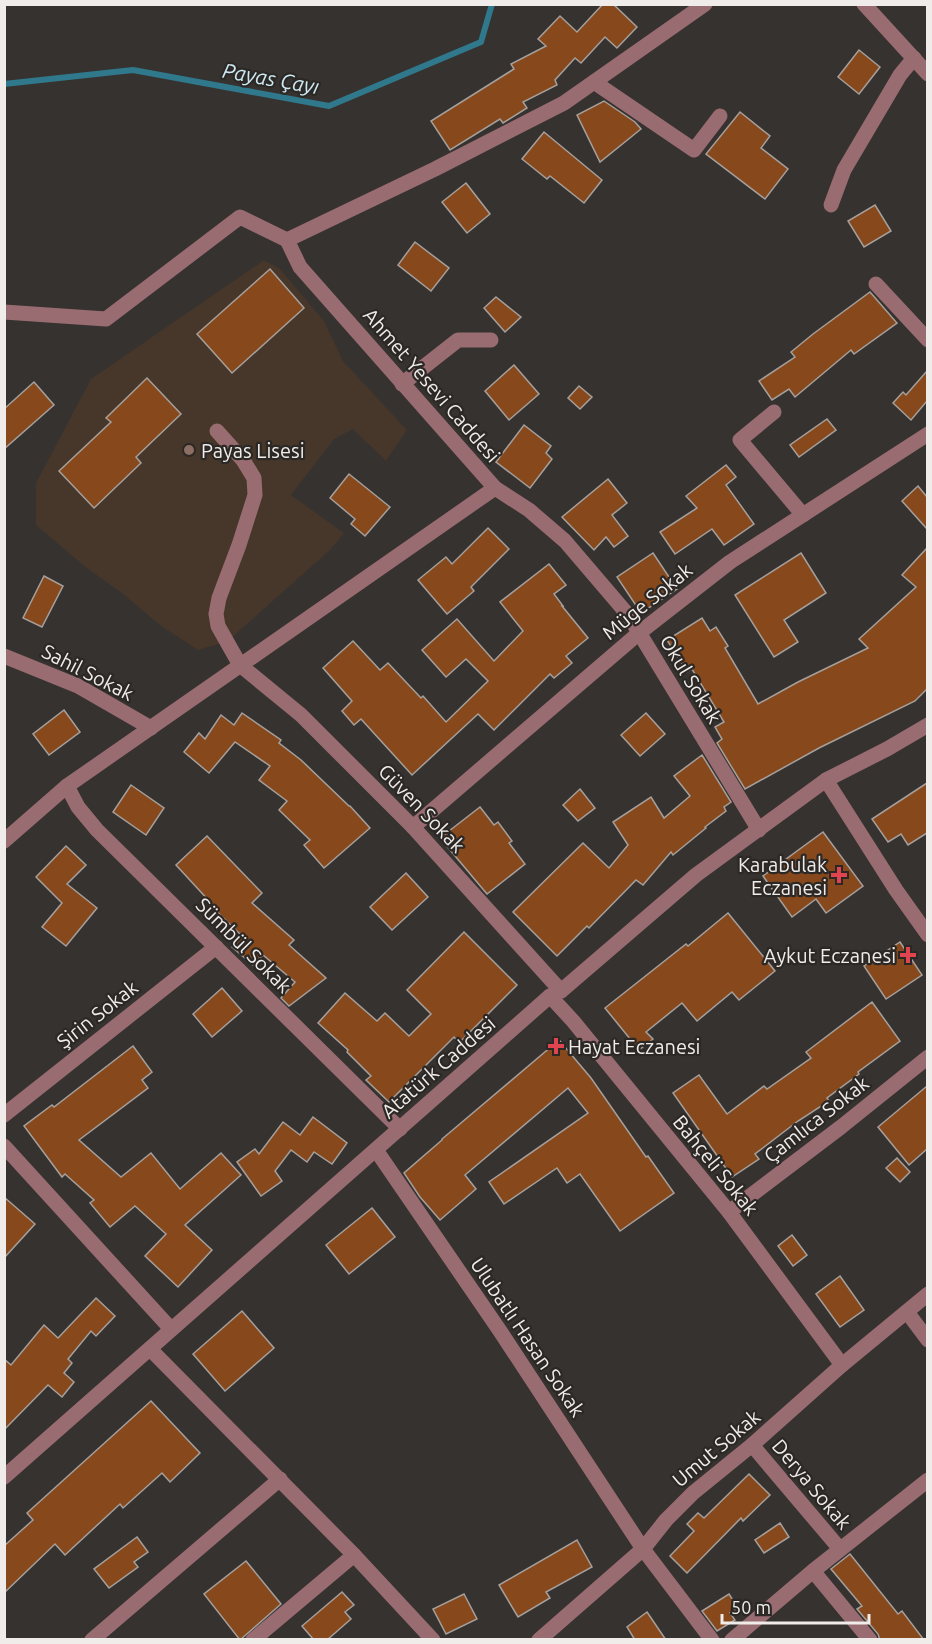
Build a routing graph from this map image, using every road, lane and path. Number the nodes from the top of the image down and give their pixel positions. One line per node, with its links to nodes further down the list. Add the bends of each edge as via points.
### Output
1 (705, 4): 5 (street)
2 (864, 4): 3 (street)
3 (914, 58): 4 (street); 7 (street, via 844,170)
4 (927, 74)
5 (594, 82): 6 (street, via 694,150); 8 (street, via 564,103)
6 (720, 116)
7 (831, 205)
8 (287, 240): 10 (street, via 240,217 106,319); 13 (street, Ahmet Yesevi Caddesi, via 300,267)
9 (876, 284): 12 (street)
10 (4, 312)
11 (491, 340): 13 (street, via 458,340)
12 (927, 340)
13 (402, 384): 17 (street, Ahmet Yesevi Caddesi)
14 (774, 412): 18 (street, via 740,440)
15 (217, 431): 21 (street, via 254,478 255,495 216,614 218,626)
16 (927, 434): 18 (street, Müge Sokak)
17 (495, 488): 19 (street, Okul Sokak, via 530,510 565,541); 21 (street, Ahmet Yesevi Caddesi)
18 (803, 515): 19 (street, Müge Sokak, via 730,562)
19 (639, 633): 26 (street, Müge Sokak); 27 (street, Okul Sokak)
20 (4, 656): 23 (street, Sahil Sokak, via 78,686)
21 (240, 665): 23 (street, Ahmet Yesevi Caddesi); 26 (street, Güven Sokak, via 301,715)
22 (927, 725): 24 (street, Atatürk Caddesi)
23 (151, 728): 25 (street, Ahmet Yesevi Caddesi)
24 (826, 780): 27 (street, Atatürk Caddesi); 29 (street)
25 (67, 786): 28 (street, Ahmet Yesevi Caddesi); 30 (street, Sümbül Sokak, via 97,830)
26 (413, 827): 31 (street, Güven Sokak)
27 (759, 830): 31 (street, Atatürk Caddesi, via 696,875)
28 (4, 841)
29 (927, 935)
30 (216, 947): 33 (street, Şirin Sokak); 34 (street, Sümbül Sokak)
31 (555, 994): 34 (street, Atatürk Caddesi); 37 (street, Bahçeli Sokak)
32 (927, 1057): 37 (street, Çamlıca Sokak)
33 (4, 1115)
34 (400, 1129): 36 (street, Atatürk Caddesi)
35 (4, 1146): 40 (street)
36 (376, 1149): 40 (street, Atatürk Caddesi); 48 (street, Ulubatlı Hasan Sokak)
37 (729, 1212): 43 (street, Bahçeli Sokak)
38 (927, 1294): 39 (street, Umut Sokak)
39 (907, 1312): 41 (street); 43 (street, Umut Sokak)
40 (171, 1329): 42 (street, Atatürk Caddesi)
41 (927, 1340)
42 (150, 1349): 45 (street, Atatürk Caddesi); 46 (street)
43 (842, 1365): 44 (street, Umut Sokak)
44 (752, 1445): 48 (street, Umut Sokak, via 693,1493); 49 (street, Derya Sokak)
45 (4, 1477)
46 (280, 1479): 50 (street); 52 (street)
47 (927, 1480): 49 (street)
48 (643, 1549): 55 (street, Umut Sokak); 56 (street, Ulubatlı Hasan Sokak)
49 (840, 1549): 51 (street)
50 (354, 1555): 53 (street); 54 (street)
51 (813, 1571): 57 (street); 58 (street)
52 (92, 1640)
53 (253, 1640)
54 (433, 1640)
55 (539, 1640)
56 (712, 1640)
57 (732, 1640)
58 (870, 1640)

